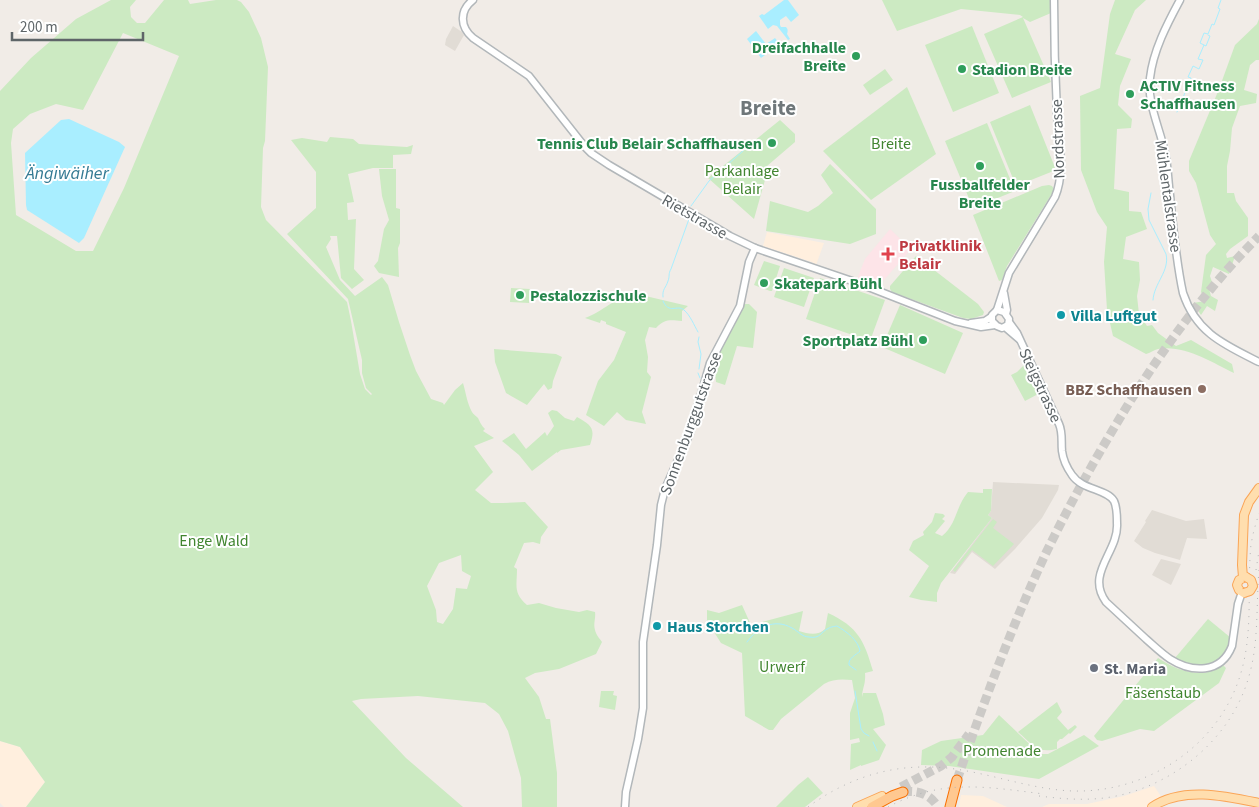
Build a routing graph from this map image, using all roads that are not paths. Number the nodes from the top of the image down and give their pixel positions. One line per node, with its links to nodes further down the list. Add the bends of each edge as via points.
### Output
1 (473, 0): 4 (street, Rietstrasse, via 466,7 465,29 529,76 592,153 730,236)
2 (1054, 0): 5 (street, Nordstrasse, via 1060,179 1055,197 1009,273)
3 (1180, 0): 12 (street, Mühlentalstrasse, via 1152,66 1150,100 1166,154 1183,293 1193,314 1212,336)
4 (756, 248): 9 (street, Rietstrasse); 20 (street, Sonnenburggutstrasse, via 749,262 740,306 710,363 690,433 661,504 643,642 641,719)
5 (1004, 293): 6 (street, Nordstrasse); 7 (street)
6 (997, 310): 7 (street); 8 (street)
7 (1006, 314): 11 (street, via 1010,319)
8 (991, 317): 9 (street); 10 (street)
9 (967, 324): 10 (street, Rietstrasse)
10 (995, 325): 11 (street, via 1000,328)
11 (1007, 325): 15 (street, Steigstrasse, via 1020,340 1061,430 1063,454 1070,472 1078,482 1110,496 1115,504 1117,532 1099,583 1106,602 1171,660 1194,668 1208,668 1220,663 1230,652 1238,604)
12 (1259, 362)
13 (1259, 488): 14 (main road, via 1244,515)
14 (1244, 577): 15 (main road, bridge, via 1253,583); 15 (main road, via 1237,585 1239,590)
15 (1249, 593)
16 (957, 780): 22 (highway)
17 (882, 796): 19 (main road); 19 (highway, via 902,790)
18 (1259, 803): 23 (main road, via 1205,795 1173,797)
19 (868, 806): 21 (main road)
20 (625, 807)
21 (857, 807)
22 (950, 807)
23 (1152, 807)

